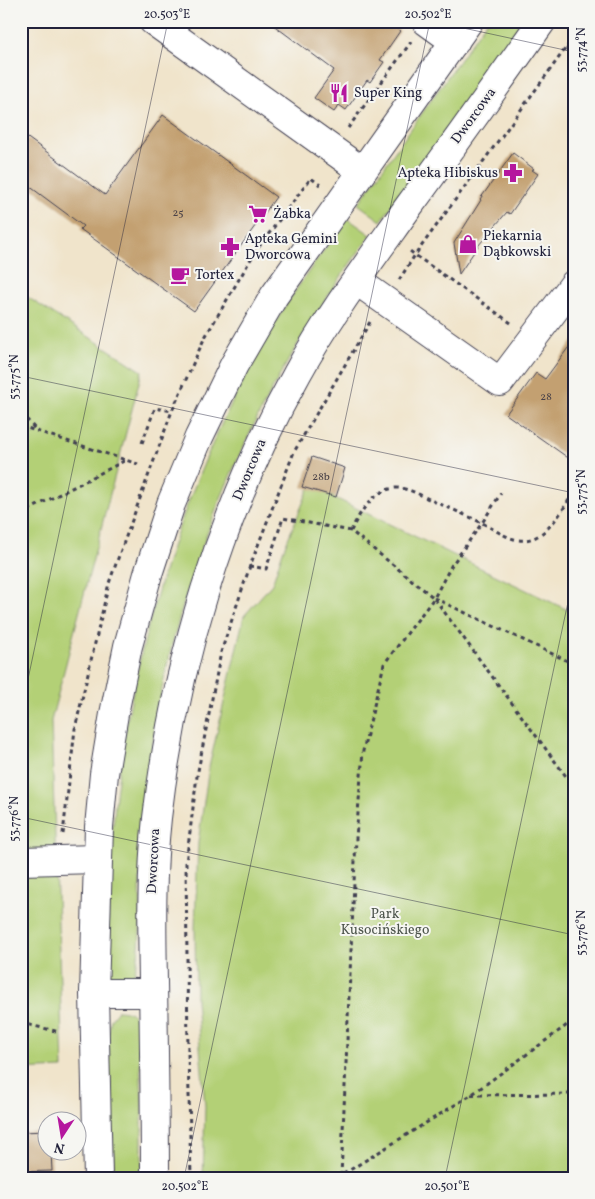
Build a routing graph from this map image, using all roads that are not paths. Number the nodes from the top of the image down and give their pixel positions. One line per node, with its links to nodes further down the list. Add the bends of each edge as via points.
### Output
1 (153, 21): 5 (street)
2 (542, 21): 6 (street, Dworcowa)
3 (420, 29): 4 (street)
4 (462, 32): 5 (street)
5 (362, 171): 8 (street, via 274,296 238,358 171,504 128,646 104,774)
6 (357, 281): 7 (street, via 500,382); 11 (street, Dworcowa, via 297,373 256,454 224,534 188,648 170,732 157,817 152,876)
7 (574, 284)
8 (97, 859): 9 (street); 10 (street)
9 (21, 861)
10 (94, 993): 11 (street); 12 (street)
11 (153, 993): 13 (street, Dworcowa)
12 (98, 1178)
13 (155, 1178)

